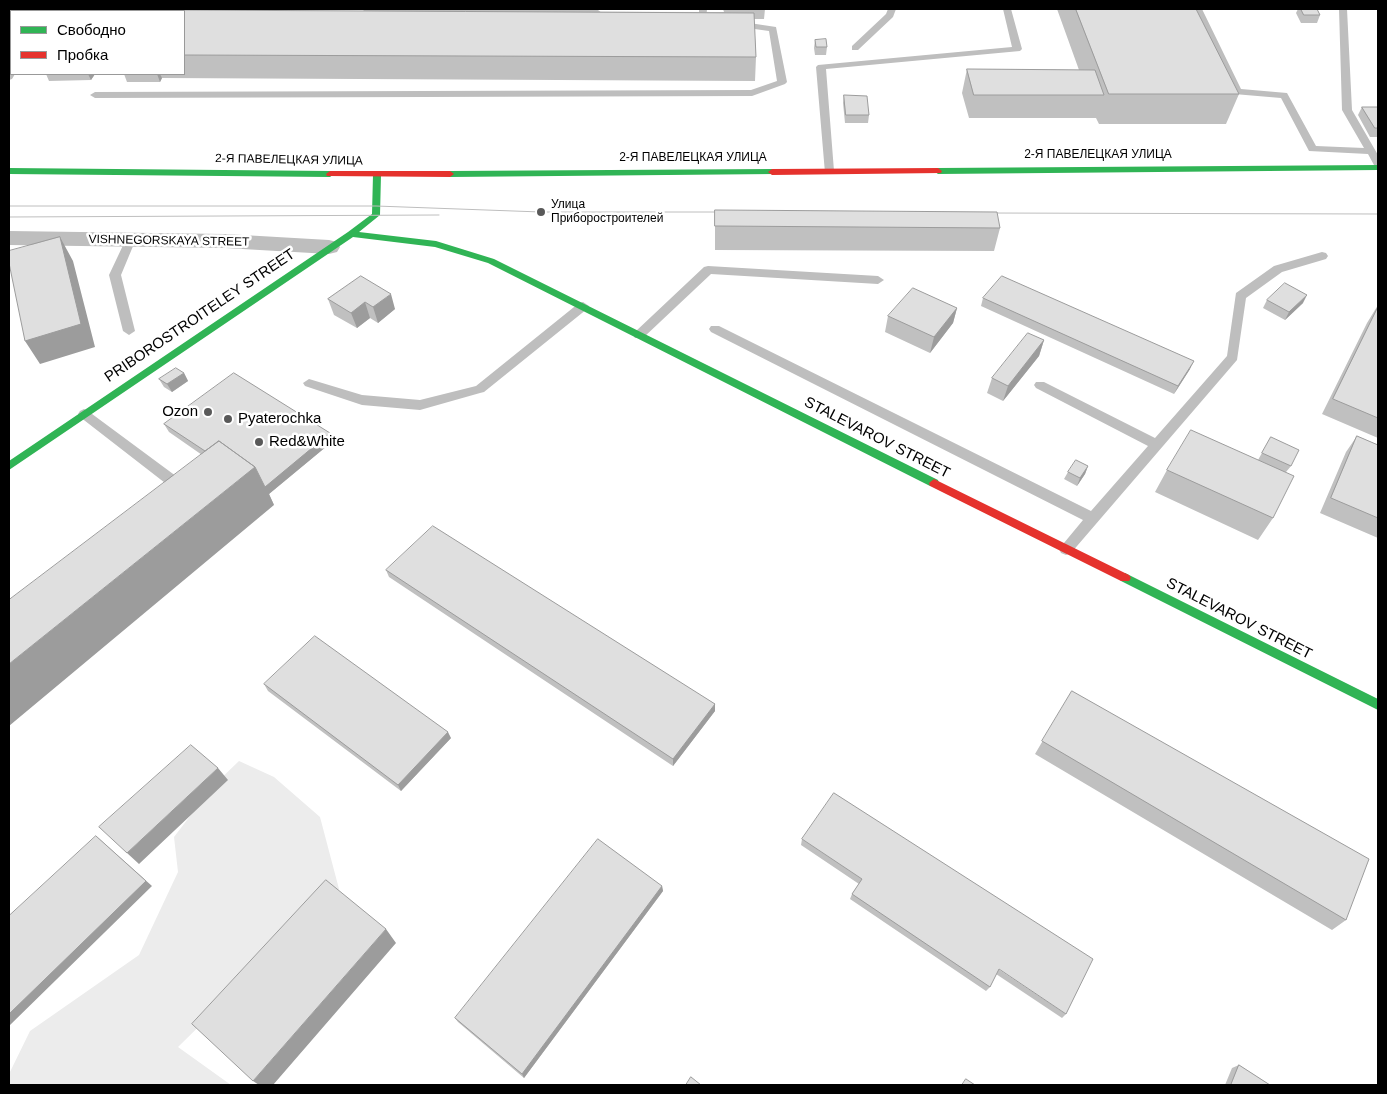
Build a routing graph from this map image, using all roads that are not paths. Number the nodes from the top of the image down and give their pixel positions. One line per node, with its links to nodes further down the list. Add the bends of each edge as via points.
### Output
1 (703, 9): 9 (lane, via 707,20)
2 (892, 9): 11 (lane, via 890,15)
3 (1007, 9): 16 (lane, via 1018,49 821,67)
4 (1198, 9): 13 (lane, via 1237,92 1284,94 1313,149)
5 (1343, 9): 13 (lane, via 1347,110)
6 (557, 10): 7 (lane); 8 (lane)
7 (360, 11)
8 (606, 14)
9 (684, 18)
10 (729, 23): 12 (lane, via 773,29 782,82 752,93)
11 (854, 48)
12 (95, 95)
13 (1371, 151): 14 (lane)
14 (1378, 165): 16 (street, 2-Я ПАВЕЛЕЦКАЯ УЛИЦА)
15 (9, 171): 17 (street, 2-Я ПАВЕЛЕЦКАЯ УЛИЦА)
16 (829, 171): 17 (street, 2-Я ПАВЕЛЕЦКАЯ УЛИЦА)
17 (377, 175): 18 (street, PRIBOROSTROITELEY STREET, via 376,215)
18 (351, 234): 21 (street, PRIBOROSTROITELEY STREET); 24 (street, STALEVAROV STREET, via 436,244 491,261)
19 (9, 238): 20 (street, VISHNEGORSKAYA STREET)
20 (131, 239): 21 (street, VISHNEGORSKAYA STREET, via 225,240); 26 (lane, via 115,275)
21 (329, 247): 30 (street, PRIBOROSTROITELEY STREET)
22 (1322, 256): 31 (lane, via 1278,268 1240,296 1233,357)
23 (878, 280): 27 (lane, via 708,270)
24 (583, 306): 27 (street, STALEVAROV STREET); 28 (lane, via 480,389 420,405 362,400)
25 (715, 329): 34 (lane)
26 (129, 331)
27 (639, 335): 35 (street, STALEVAROV STREET)
28 (309, 383)
29 (1040, 385): 31 (lane)
30 (84, 414): 32 (street, PRIBOROSTROITELEY STREET); 33 (lane, via 194,497)
31 (1156, 444): 34 (lane)
32 (9, 466)
33 (186, 503)
34 (1092, 518): 35 (lane)
35 (1066, 549): 36 (street, STALEVAROV STREET)
36 (1378, 705)

